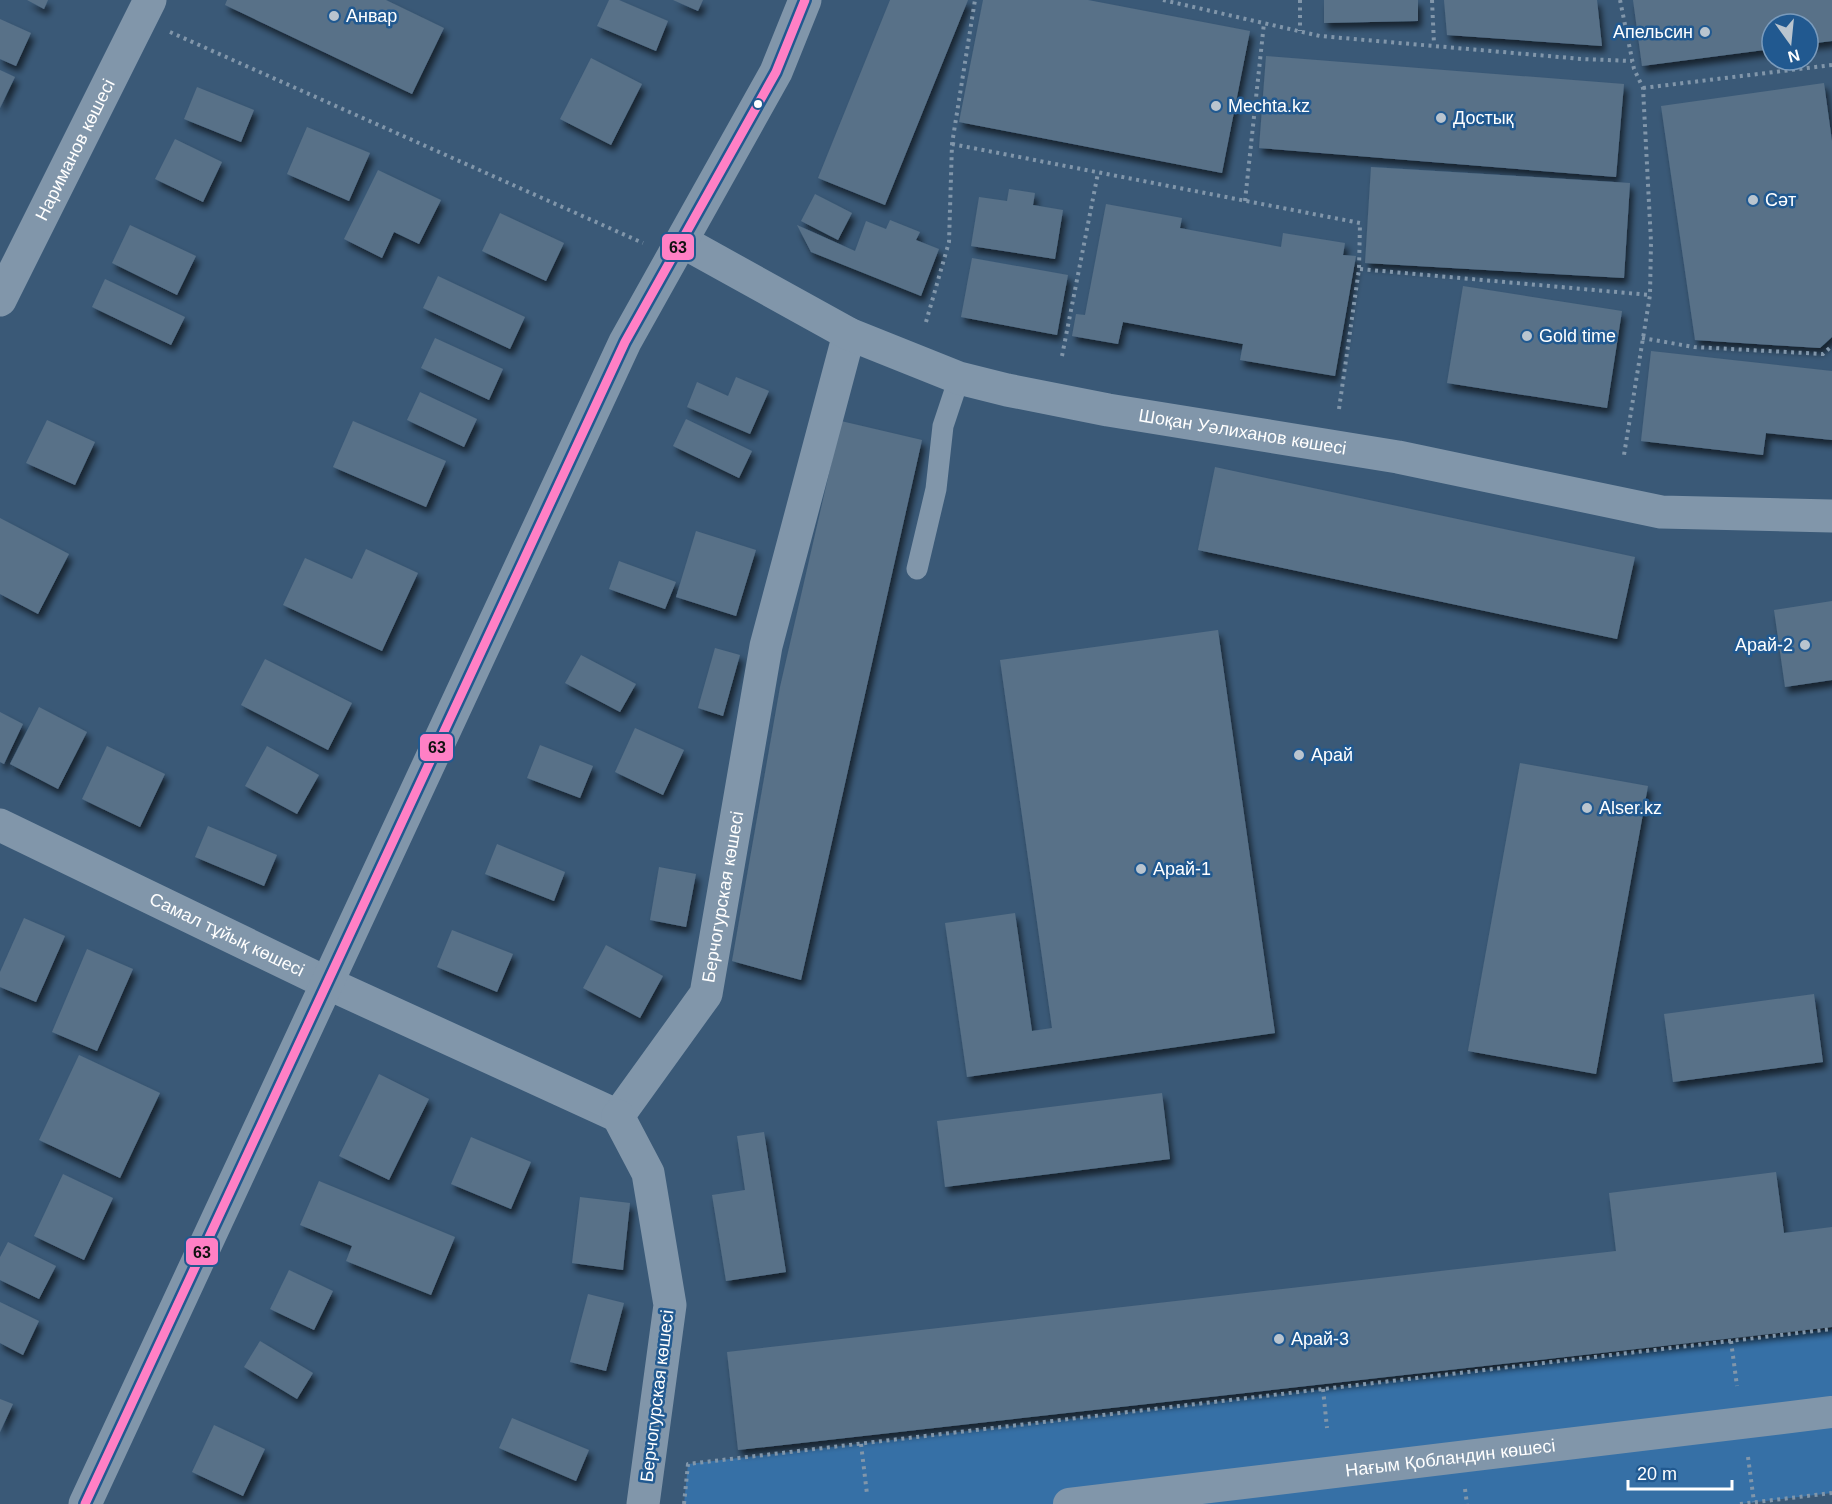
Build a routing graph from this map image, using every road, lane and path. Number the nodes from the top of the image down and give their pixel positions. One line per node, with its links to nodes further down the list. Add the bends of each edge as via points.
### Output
1 (805, 0): 17 (street, via 776,72)
2 (975, 0): 14 (path)
3 (1163, 0): 8 (path)
4 (1300, 0): 9 (path)
5 (1432, 0): 10 (path)
6 (1620, 0): 11 (path)
7 (145, 9): 17 (path); 20 (street, Нариманов көшесі)
8 (1264, 23): 9 (path); 16 (path)
9 (1300, 31): 10 (path, via 1320,36)
10 (1434, 44): 11 (path)
11 (1632, 61): 13 (path)
12 (1832, 65): 13 (path)
13 (1642, 88): 19 (path, via 1651,242)
14 (952, 144): 15 (path); 21 (path, via 949,242)
15 (1098, 172): 16 (path); 25 (path)
16 (1245, 201): 18 (path, via 1360,223)
17 (678, 249): 22 (street, Шоқан Уәлиханов көшесі); 32 (street, via 625,342)
18 (1359, 269): 19 (path); 27 (path)
19 (1650, 295): 23 (path)
20 (0, 300)
21 (926, 322)
22 (849, 334): 26 (street, Шоқан Уәлиханов көшесі); 33 (street, Берчогурская көшесі, via 766,646 706,994)
23 (1642, 338): 24 (path, via 1694,347 1823,354); 28 (path)
24 (1832, 346)
25 (1062, 356)
26 (959, 378): 29 (street, Шоқан Уәлиханов көшесі, via 1108,410 1398,457 1661,512); 30 (lane, via 943,426 936,489)
27 (1340, 409)
28 (1624, 455)
29 (1832, 516)
30 (917, 569)
31 (0, 825): 32 (street, Самал тұйық көшесі)
32 (327, 983): 33 (street, Самал тұйық көшесі); 45 (street)
33 (618, 1116): 46 (street, Берчогурская көшесі, via 648,1173 670,1305)
34 (1832, 1329): 35 (path)
35 (1731, 1341): 36 (path); 37 (path)
36 (1737, 1386)
37 (1323, 1389): 39 (path); 40 (path)
38 (1832, 1412): 48 (street, Нағым Қобландин көшесі)
39 (1327, 1428)
40 (861, 1444): 43 (path); 47 (path, via 688,1464)
41 (1748, 1457): 44 (path)
42 (1832, 1493): 44 (path)
43 (867, 1494)
44 (1754, 1502): 49 (path)
45 (85, 1504)
46 (643, 1504)
47 (684, 1504)
48 (1069, 1504)
49 (1740, 1504)

